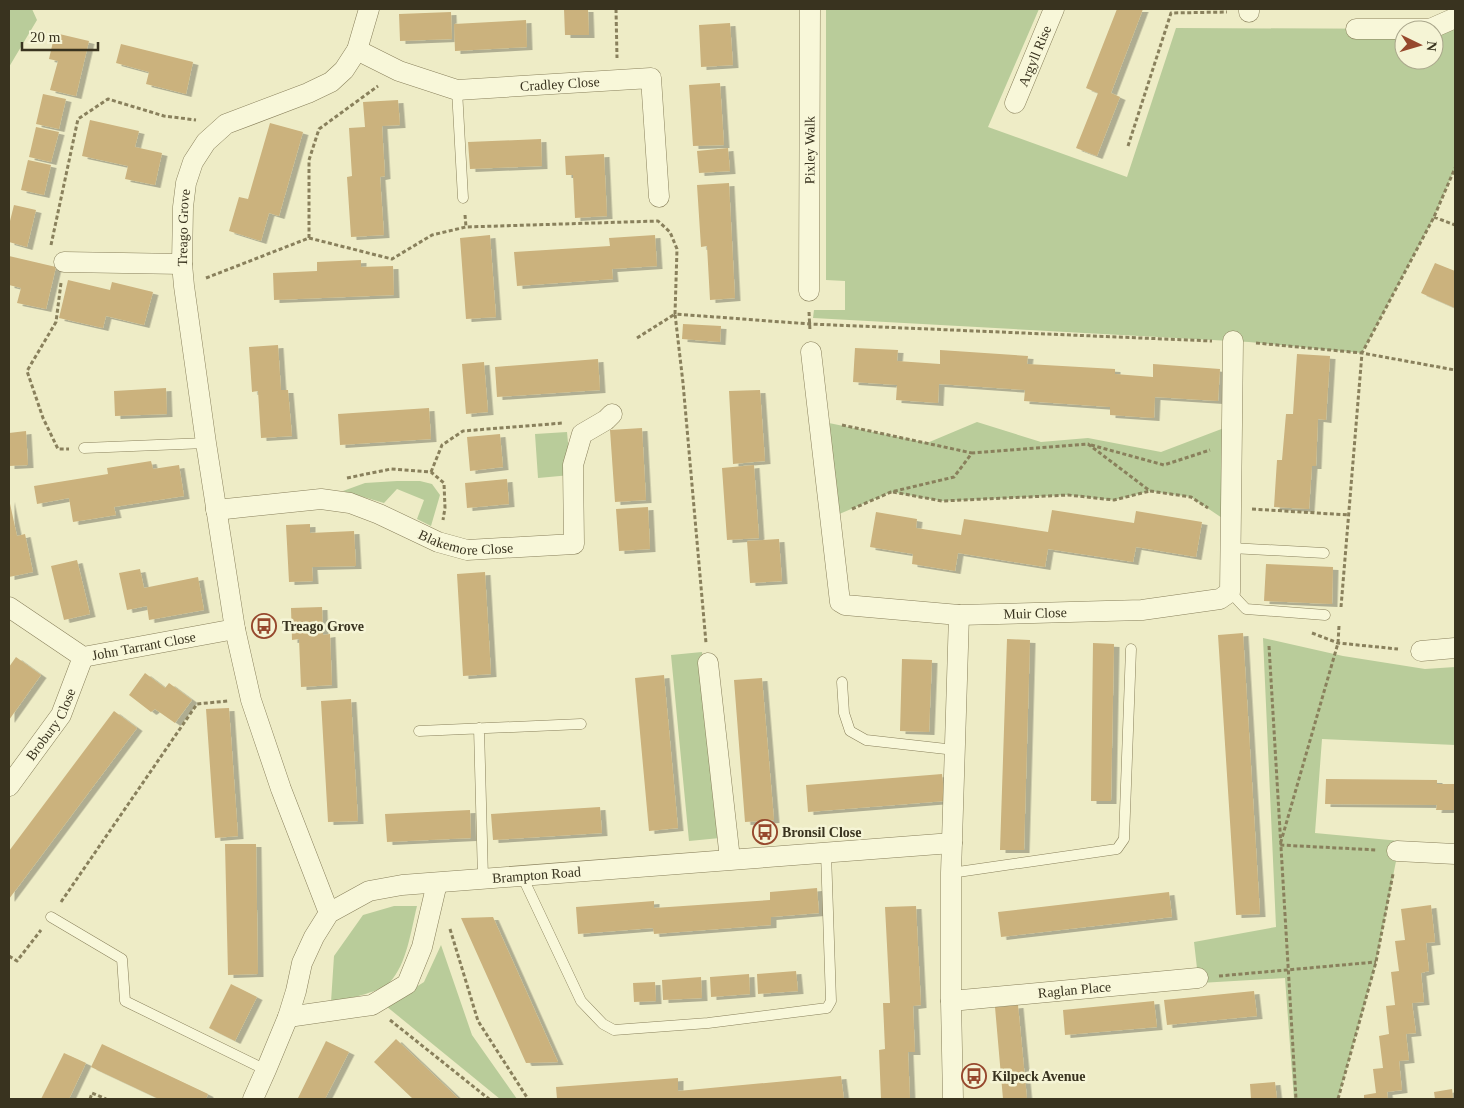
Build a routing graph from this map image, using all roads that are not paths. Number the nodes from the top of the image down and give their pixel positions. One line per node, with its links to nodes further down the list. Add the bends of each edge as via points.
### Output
1 (369, 9): 6 (street, Treago Grove)
2 (810, 9): 13 (street, Pixley Walk)
3 (1054, 9): 8 (street, Argyll Rise)
4 (1455, 18): 5 (street, via 1430,29)
5 (1356, 29)
6 (357, 50): 7 (street, Cradley Close, via 399,71); 12 (street, Treago Grove, via 344,70 331,82 226,124 206,142 192,162 186,183)
7 (457, 90): 9 (street, Cradley Close, via 651,78); 10 (lane)
8 (1014, 103)
9 (659, 197)
10 (463, 198)
11 (64, 262): 12 (street)
12 (182, 264): 17 (street, Treago Grove)
13 (809, 291)
14 (1233, 342): 20 (street)
15 (811, 352): 24 (street, Muir Close, via 840,602 844,605)
16 (609, 417): 19 (street, Blakemore Close, via 582,434 573,465 574,544 466,550 438,542 350,503 321,499)
17 (206, 443): 18 (lane); 19 (street, Treago Grove)
18 (84, 448)
19 (216, 510): 26 (street, Treago Grove)
20 (1231, 548): 21 (lane); 22 (street)
21 (1324, 553)
22 (1230, 592): 24 (street, Muir Close, via 1220,599 1142,610); 25 (lane, via 1246,609)
23 (9, 607): 30 (street, John Tarrant Close)
24 (959, 615): 36 (street)
25 (1325, 615)
26 (235, 629): 30 (street, John Tarrant Close); 47 (street, Treago Grove, via 251,700)
27 (1455, 648): 29 (street)
28 (1131, 650): 43 (lane, via 1124,839 1117,849)
29 (1421, 651)
30 (83, 658): 37 (street, Brobury Close, via 61,714)
31 (708, 663): 42 (street)
32 (842, 682): 36 (lane, via 844,713 850,731 866,740)
33 (581, 724): 34 (lane)
34 (479, 728): 35 (lane); 45 (lane)
35 (419, 731)
36 (955, 750): 38 (street)
37 (9, 786)
38 (952, 843): 40 (street, Brampton Road); 43 (street)
39 (1398, 851): 41 (street)
40 (826, 853): 42 (street, Brampton Road); 44 (lane, via 831,1001 827,1008 708,1023 614,1030 603,1024 582,1001)
41 (1455, 854)
42 (730, 859): 44 (street, Brampton Road)
43 (951, 873): 50 (street)
44 (522, 876): 45 (street, Brampton Road)
45 (483, 878): 46 (street, Brampton Road)
46 (437, 883): 47 (street, Brampton Road, via 370,891); 51 (street, via 422,947 406,984 372,1005)
47 (329, 913): 51 (street, Brampton Road, via 302,963)
48 (51, 917): 52 (lane, via 122,959 125,1001)
49 (1198, 978): 50 (street, Raglan Place)
50 (951, 1001): 54 (street)
51 (288, 1017): 52 (street, Brampton Road)
52 (266, 1070): 53 (street, Brampton Road)
53 (253, 1099)
54 (953, 1099)

